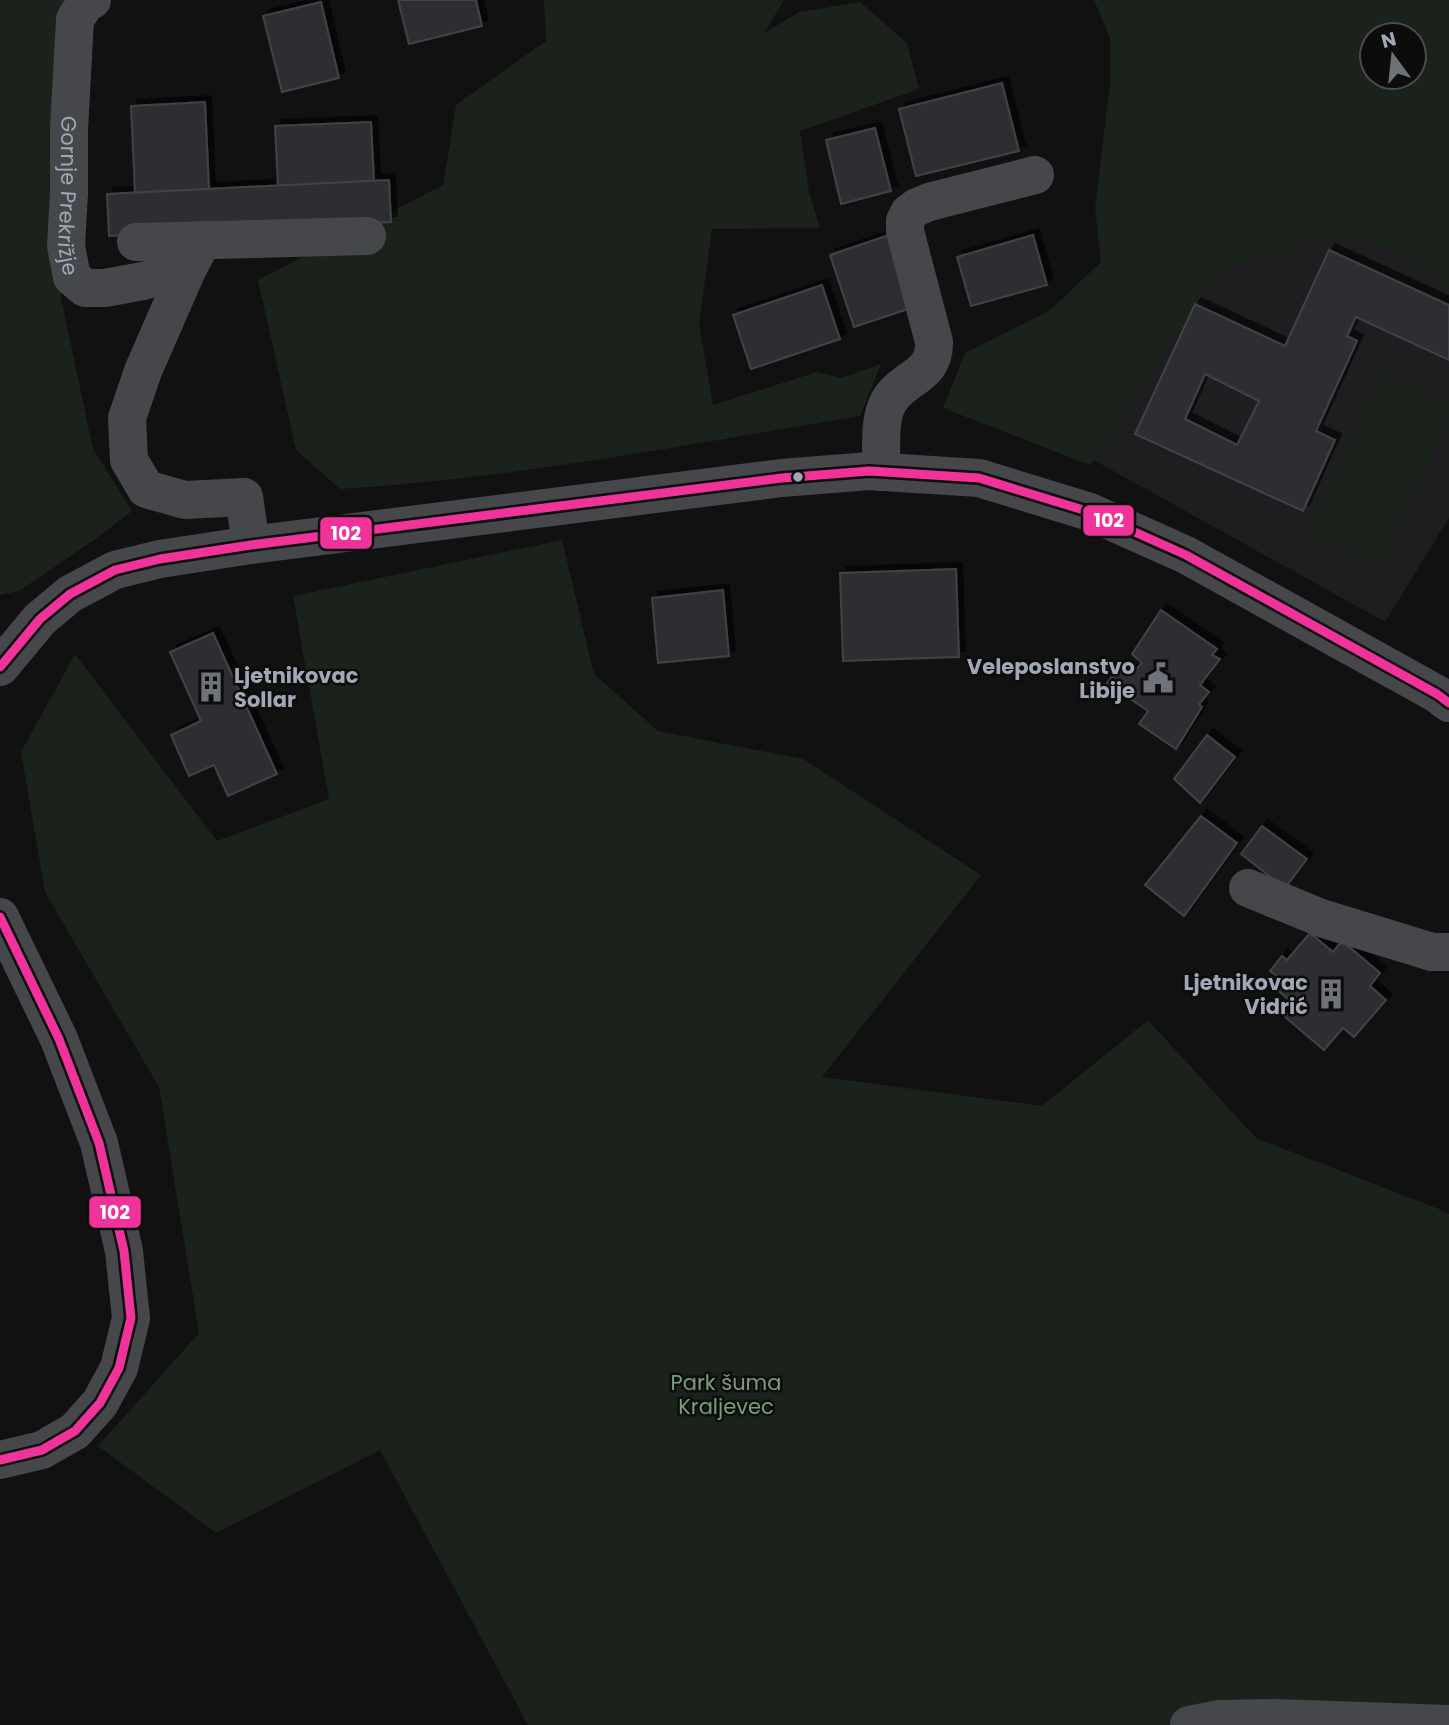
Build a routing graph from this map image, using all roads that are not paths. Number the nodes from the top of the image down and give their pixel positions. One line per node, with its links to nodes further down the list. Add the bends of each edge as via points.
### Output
1 (92, 0): 5 (street, Gornje Prekrižje, via 75,19 66,246 72,277 85,288 143,281)
2 (1035, 175): 6 (street, via 929,202 909,213 905,231 934,353 932,361 889,401)
3 (367, 236): 5 (street)
4 (136, 242): 5 (street)
5 (195, 254): 7 (street, via 143,370 127,418 129,460 146,489 185,500 244,497)
6 (881, 472): 7 (street, via 782,478); 9 (street, via 979,478 1090,512 1186,555)
7 (251, 545): 8 (street, via 115,570 70,594)
8 (1, 663)
9 (1449, 704)
10 (1248, 888): 12 (street, via 1321,918 1432,952)
11 (0, 917): 13 (street, via 59,1039 99,1143 124,1251 131,1318 119,1368 100,1404 75,1430 42,1450)
12 (1449, 952)
13 (0, 1460)
14 (1449, 1724): 15 (street, via 1275,1718)
15 (1189, 1725)

